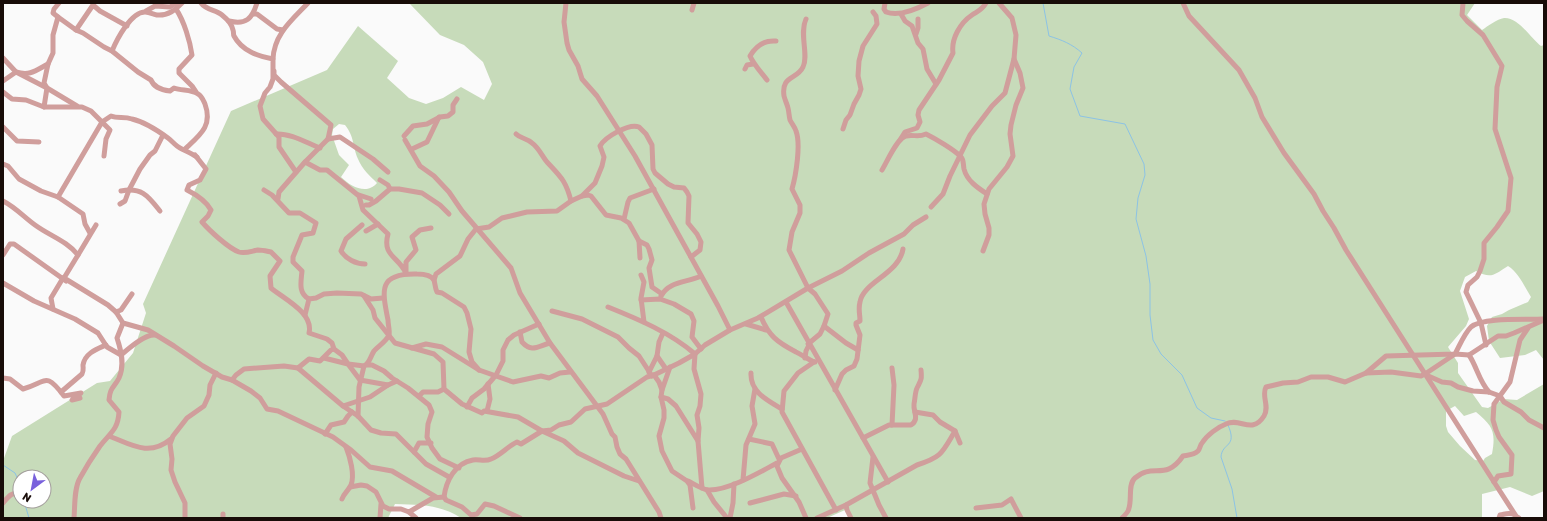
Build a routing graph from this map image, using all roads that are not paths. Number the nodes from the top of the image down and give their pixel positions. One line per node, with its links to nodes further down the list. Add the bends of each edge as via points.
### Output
1 (59, 3): 22 (street, via 53,13)
2 (176, 3): 18 (street, via 170,7 155,6)
3 (182, 3): 16 (street)
4 (201, 3): 25 (street)
5 (257, 3): 20 (street)
6 (308, 3): 28 (street)
7 (566, 3): 53 (street, via 564,22 569,50 582,79 597,96)
8 (694, 3): 17 (street)
9 (886, 3): 21 (street, via 886,12)
10 (928, 3): 21 (street)
11 (986, 3): 42 (street, via 964,22 954,37 953,53)
12 (999, 3): 34 (street, via 1012,18 1016,35)
13 (1184, 3): 154 (street, via 1189,16 1239,70 1255,98 1262,117 1314,194 1322,211)
14 (1463, 3): 132 (street, via 1462,15 1483,36 1502,66 1497,87 1496,129 1511,178 1508,211 1484,243 1484,259 1480,272 1468,285 1466,292)
15 (92, 4): 26 (street); 27 (street)
16 (176, 9): 18 (street, via 158,15); 45 (street, via 192,55 179,69 179,73)
17 (692, 10)
18 (146, 12): 26 (street, via 136,14)
19 (873, 12): 52 (street, via 877,24 863,46 858,65 861,89)
20 (253, 14): 25 (street, via 240,23); 28 (street)
21 (901, 14): 29 (street)
22 (58, 17): 27 (street); 35 (street, via 53,35 53,53)
23 (806, 19): 114 (street, via 803,32 803,67 786,82 784,97 797,131 796,172 792,188 800,205 789,250)
24 (918, 19): 29 (street)
25 (229, 21): 33 (street, via 234,35 244,48 257,56)
26 (127, 26): 31 (street)
27 (76, 30): 31 (street)
28 (283, 30): 33 (street, via 274,48)
29 (916, 34): 42 (street, via 923,49 927,69)
30 (776, 41): 36 (street, via 769,40 760,44 750,56)
31 (112, 50): 45 (street, via 160,89 170,92 174,88)
32 (3, 58): 39 (street)
33 (273, 59): 37 (street)
34 (1014, 59): 65 (street, via 1005,93 970,135); 78 (street, via 1023,88 1011,125 1013,156)
35 (48, 64): 39 (street, via 34,72); 43 (street, via 44,83)
36 (753, 64): 38 (street, via 747,65); 40 (street)
37 (273, 66): 54 (street, via 273,79 260,106 262,119); 57 (street, via 274,75 331,125)
38 (745, 69)
39 (16, 72): 41 (street); 43 (street)
40 (767, 80)
41 (3, 81)
42 (936, 84): 58 (street, via 919,110 920,122 917,128 905,132)
43 (47, 88): 47 (street); 48 (street)
44 (3, 92): 48 (street, via 12,99 26,100)
45 (196, 92): 61 (street, via 202,97 208,120 202,133)
46 (457, 99): 49 (street, via 452,113)
47 (78, 106): 48 (street); 50 (street, via 91,111)
48 (44, 107)
49 (440, 117): 62 (street, via 427,142); 62 (street, via 427,124 413,126 405,138)
50 (102, 122): 56 (street, via 111,116 132,118); 64 (street, via 110,130); 81 (street)
51 (3, 127): 59 (street, via 17,141)
52 (843, 129)
53 (619, 131): 73 (street); 80 (street, via 600,146 604,157 596,183); 105 (street, via 639,126 652,145 655,173 668,184 684,188 687,192 688,223 701,242 700,250)
54 (276, 134): 60 (street, via 282,133); 70 (street, via 279,137 279,147)
55 (516, 134): 85 (street, via 532,142 560,176 568,188)
56 (164, 135): 61 (street); 74 (street)
57 (328, 139): 60 (street); 71 (street, via 340,137)
58 (900, 140): 65 (street, via 906,136 919,137 926,134); 69 (street)
59 (39, 142)
60 (320, 148): 66 (street)
61 (185, 149): 63 (street)
62 (412, 150): 97 (street, via 420,166 449,192)
63 (195, 155): 68 (street); 127 (street, via 206,169 200,180 189,185 187,190 198,196 211,210 202,222 215,236 239,252 271,252 280,261 270,276 272,288)
64 (104, 156)
65 (960, 156): 78 (street, via 970,179); 88 (street, via 943,194)
66 (305, 162): 70 (street); 79 (street, via 320,170 327,170)
67 (3, 164): 81 (street, via 19,179)
68 (210, 168)
69 (882, 170)
70 (296, 172): 82 (street, via 279,192)
71 (388, 172)
72 (380, 180): 76 (street, via 388,185)
73 (654, 189): 92 (street, via 630,198); 105 (street)
74 (129, 190): 77 (street); 86 (street, via 125,202); 89 (street, via 139,190)
75 (264, 190): 119 (street, via 272,194 289,213 300,213 316,223 313,233 302,235 293,257 302,271 302,291)
76 (390, 190): 87 (street, via 369,206); 90 (street, via 422,193)
77 (121, 191)
78 (987, 194): 102 (street, via 984,204 989,235)
79 (359, 195): 83 (street); 93 (street, via 363,210)
80 (582, 196): 85 (street); 92 (street, via 591,196 606,215)
81 (58, 197): 99 (street, via 83,214)
82 (278, 199)
83 (371, 199)
84 (3, 201): 104 (street, via 35,225 72,247)
85 (571, 201): 97 (street, via 557,211 527,212 502,218 489,227)
86 (120, 204)
87 (366, 205)
88 (931, 207)
89 (160, 211)
90 (448, 214)
91 (926, 217): 114 (street, via 904,234)
92 (624, 219): 100 (street)
93 (378, 224): 98 (street); 108 (street, via 388,234 387,249)
94 (96, 225): 99 (street)
95 (362, 225): 107 (street, via 346,239 341,251 344,256 355,262)
96 (431, 228): 108 (street, via 420,230 412,237 416,250 406,262)
97 (476, 229): 112 (street, via 460,256 436,274); 133 (street, via 511,268 520,293)
98 (366, 231)
99 (90, 233): 104 (street)
100 (639, 241): 106 (street); 117 (street, via 649,249 652,260 649,268 652,287)
101 (903, 249): 152 (street, via 902,256 896,264 868,288 860,300 860,321 856,323 860,335)
102 (983, 251)
103 (3, 255): 111 (street, via 10,244 14,244)
104 (78, 255): 122 (street, via 64,278)
105 (691, 257): 110 (street)
106 (640, 258)
107 (365, 264)
108 (406, 273): 112 (street, via 426,275); 118 (street, via 388,280)
109 (641, 275): 120 (street, via 644,282)
110 (701, 276): 117 (street, via 668,287); 137 (street)
111 (63, 278): 122 (street); 124 (street, via 51,298)
112 (434, 280): 168 (street, via 438,292 464,307 471,329 469,352 472,362)
113 (3, 282): 124 (street)
114 (808, 288): 121 (street); 135 (street, via 828,314)
115 (132, 294): 126 (street, via 121,310)
116 (364, 296): 118 (street, via 371,300); 119 (street, via 346,293 324,294); 142 (street, via 378,322)
117 (661, 297): 120 (street); 150 (street, via 691,314 694,321 692,337)
118 (383, 298): 142 (street)
119 (309, 299): 127 (street)
120 (641, 300): 131 (street)
121 (786, 302): 128 (street); 145 (street)
122 (108, 305): 126 (street)
123 (608, 308): 131 (street)
124 (53, 309): 146 (street, via 98,333)
125 (552, 311): 175 (street, via 582,319 618,337 639,356)
126 (116, 312): 130 (street)
127 (305, 315): 151 (street, via 311,328 310,333 327,339)
128 (761, 317): 134 (street); 138 (street)
129 (1544, 319): 132 (street, via 1509,319); 136 (street)
130 (123, 322): 141 (street); 156 (street, via 117,338)
131 (644, 322): 140 (street)
132 (1481, 323): 148 (street); 155 (street, via 1473,326 1465,334)
133 (539, 324): 144 (street); 177 (street, via 508,340 503,361)
134 (746, 324): 137 (street); 138 (street)
135 (824, 326): 145 (street, via 820,334); 152 (street)
136 (1528, 328): 148 (street, via 1506,336 1498,336); 191 (street, via 1520,340 1510,382)
137 (730, 330): 150 (street)
138 (766, 330): 160 (street, via 779,343)
139 (520, 332): 144 (street, via 522,342 532,349)
140 (663, 333): 153 (street); 158 (street)
141 (155, 335): 156 (street, via 136,343); 171 (street)
142 (389, 335): 143 (street); 147 (street)
143 (395, 343): 147 (street); 149 (street)
144 (550, 343): 170 (street)
145 (809, 344): 160 (street); 162 (street)
146 (106, 345): 156 (street); 188 (street, via 89,354 82,374)
147 (382, 345): 164 (street, via 374,351)
148 (1486, 345): 157 (street)
149 (410, 348): 168 (street, via 426,344 442,348); 184 (street, via 434,354 444,362)
150 (701, 348): 153 (street)
151 (334, 349): 159 (street); 163 (street)
152 (858, 350): 187 (street, via 856,364 844,371)
153 (695, 354): 166 (street); 212 (street, via 694,369 701,394 697,415)
154 (1412, 354): 155 (street); 174 (street, via 1386,356); 176 (street)
155 (1455, 354): 157 (street); 176 (street)
156 (121, 355): 208 (street, via 119,378 110,391 109,400 120,412 118,423)
157 (1469, 355): 189 (street, via 1482,385)
158 (657, 356): 166 (street); 175 (street)
159 (324, 358): 163 (street); 165 (street, via 320,361 308,359)
160 (805, 358): 161 (street)
161 (814, 362): 162 (street); 198 (street, via 798,373 784,391)
162 (820, 363): 187 (street)
163 (348, 364): 164 (street); 180 (street)
164 (366, 365): 180 (street); 181 (street, via 379,368)
165 (298, 368): 179 (street, via 284,366 244,369); 195 (street)
166 (668, 368): 175 (street); 186 (street)
167 (892, 368): 203 (street)
168 (479, 370): 172 (street)
169 (921, 370): 201 (street, via 922,379 916,391)
170 (570, 372): 177 (street, via 549,378 541,376 513,382); 196 (street)
171 (216, 373): 179 (street); 210 (street, via 204,406 191,414)
172 (486, 373): 177 (street); 182 (street)
173 (751, 373): 185 (street, via 751,383)
174 (1366, 373): 176 (street, via 1391,372 1421,376); 257 (street, via 1345,382 1328,377 1311,377 1298,382 1266,387 1263,391 1267,409 1259,422 1252,426 1227,423 1201,443 1198,451 1183,456 1178,464 1164,471 1148,470 1139,475 1131,483 1128,510)
175 (652, 374): 186 (street); 196 (street, via 607,404)
176 (1425, 374): 189 (street, via 1458,388); 226 (street)
177 (496, 375): 182 (street)
178 (3, 378): 188 (street, via 10,379 23,390 49,380)
179 (232, 380): 207 (street, via 260,398 267,410 278,411)
180 (360, 380): 183 (street); 194 (street)
181 (397, 381): 183 (street); 190 (street)
182 (488, 384): 197 (street, via 472,398); 199 (street, via 490,399)
183 (388, 385): 194 (street, via 370,397)
184 (444, 389): 190 (street, via 438,392 423,392); 197 (street)
185 (755, 389): 198 (street); 211 (street, via 752,406 755,424)
186 (662, 390): 192 (street)
187 (836, 390): 209 (street)
188 (61, 392): 193 (street, via 64,396 80,393 72,400)
189 (1489, 392): 191 (street)
190 (419, 396): 214 (street, via 431,407 427,437)
191 (1500, 396): 204 (street, via 1504,402); 226 (street, via 1494,404 1493,420 1499,437 1512,455 1511,474 1498,476)
192 (661, 397): 212 (street, via 676,406); 222 (street, via 664,414 659,436 663,456 672,471)
193 (80, 398)
194 (358, 401): 195 (street); 202 (street)
195 (343, 406): 200 (street)
196 (596, 406): 205 (street, via 586,409 568,423); 224 (street, via 615,437 620,454 626,459)
197 (467, 407): 199 (street, via 482,413)
198 (782, 409): 216 (street, via 782,415)
199 (487, 411): 205 (street, via 518,417)
200 (352, 412): 202 (street); 207 (street, via 344,422 331,425)
201 (915, 412): 203 (street, via 916,420 911,425); 206 (street, via 933,415)
202 (358, 416): 217 (street, via 371,430 396,434)
203 (892, 425): 209 (street)
204 (1544, 428)
205 (542, 431): 220 (street, via 521,444 512,444 490,460 474,460); 224 (street, via 564,441 585,457)
206 (955, 431): 213 (street); 225 (street, via 942,453)
207 (325, 434): 215 (street)
208 (109, 436): 210 (street, via 140,448 151,449); 246 (street, via 80,478 76,489)
209 (863, 438): 218 (street)
210 (172, 439): 247 (street, via 171,470 185,503)
211 (749, 439): 219 (street, via 772,444); 223 (street, via 746,445)
212 (698, 441): 229 (street)
213 (960, 443)
214 (431, 444): 217 (street, via 419,443); 220 (street, via 440,459)
215 (346, 446): 228 (street, via 352,466); 233 (street, via 370,467 392,471)
216 (802, 449): 219 (street); 242 (street)
217 (414, 452): 221 (street, via 426,464)
218 (873, 456): 225 (street); 230 (street, via 870,482)
219 (778, 461): 223 (street); 232 (street, via 778,471)
220 (459, 468): 221 (street)
221 (449, 477): 234 (street)
222 (687, 480): 229 (street); 240 (street, via 692,492)
223 (743, 480): 227 (street)
224 (639, 481): 251 (street)
225 (888, 482): 230 (street)
226 (1494, 482): 245 (street)
227 (734, 484): 229 (street); 244 (street)
228 (350, 487): 235 (street); 238 (street, via 367,486 376,492)
229 (705, 489): 244 (street)
230 (874, 490): 239 (street); 255 (street)
231 (12, 493): 236 (street)
232 (796, 496): 237 (street, via 784,494); 252 (street)
233 (436, 497): 234 (street); 243 (street)
234 (444, 497): 250 (street, via 471,515 477,514 485,504)
235 (342, 499)
236 (3, 503)
237 (750, 503)
238 (381, 504): 243 (street, via 389,509); 248 (street)
239 (846, 505): 242 (street); 254 (street)
240 (692, 508)
241 (976, 508): 256 (street, via 1002,505 1011,499)
242 (836, 510): 253 (street)
243 (409, 512): 249 (street)
244 (726, 517)
245 (1517, 517): 258 (street, via 1508,513 1500,515)
246 (74, 518)
247 (185, 518)
248 (380, 518)
249 (416, 518)
250 (520, 518)
251 (661, 518)
252 (806, 518)
253 (817, 518)
254 (851, 518)
255 (886, 518)
256 (1021, 518)
257 (1122, 518)
258 (1499, 518)

